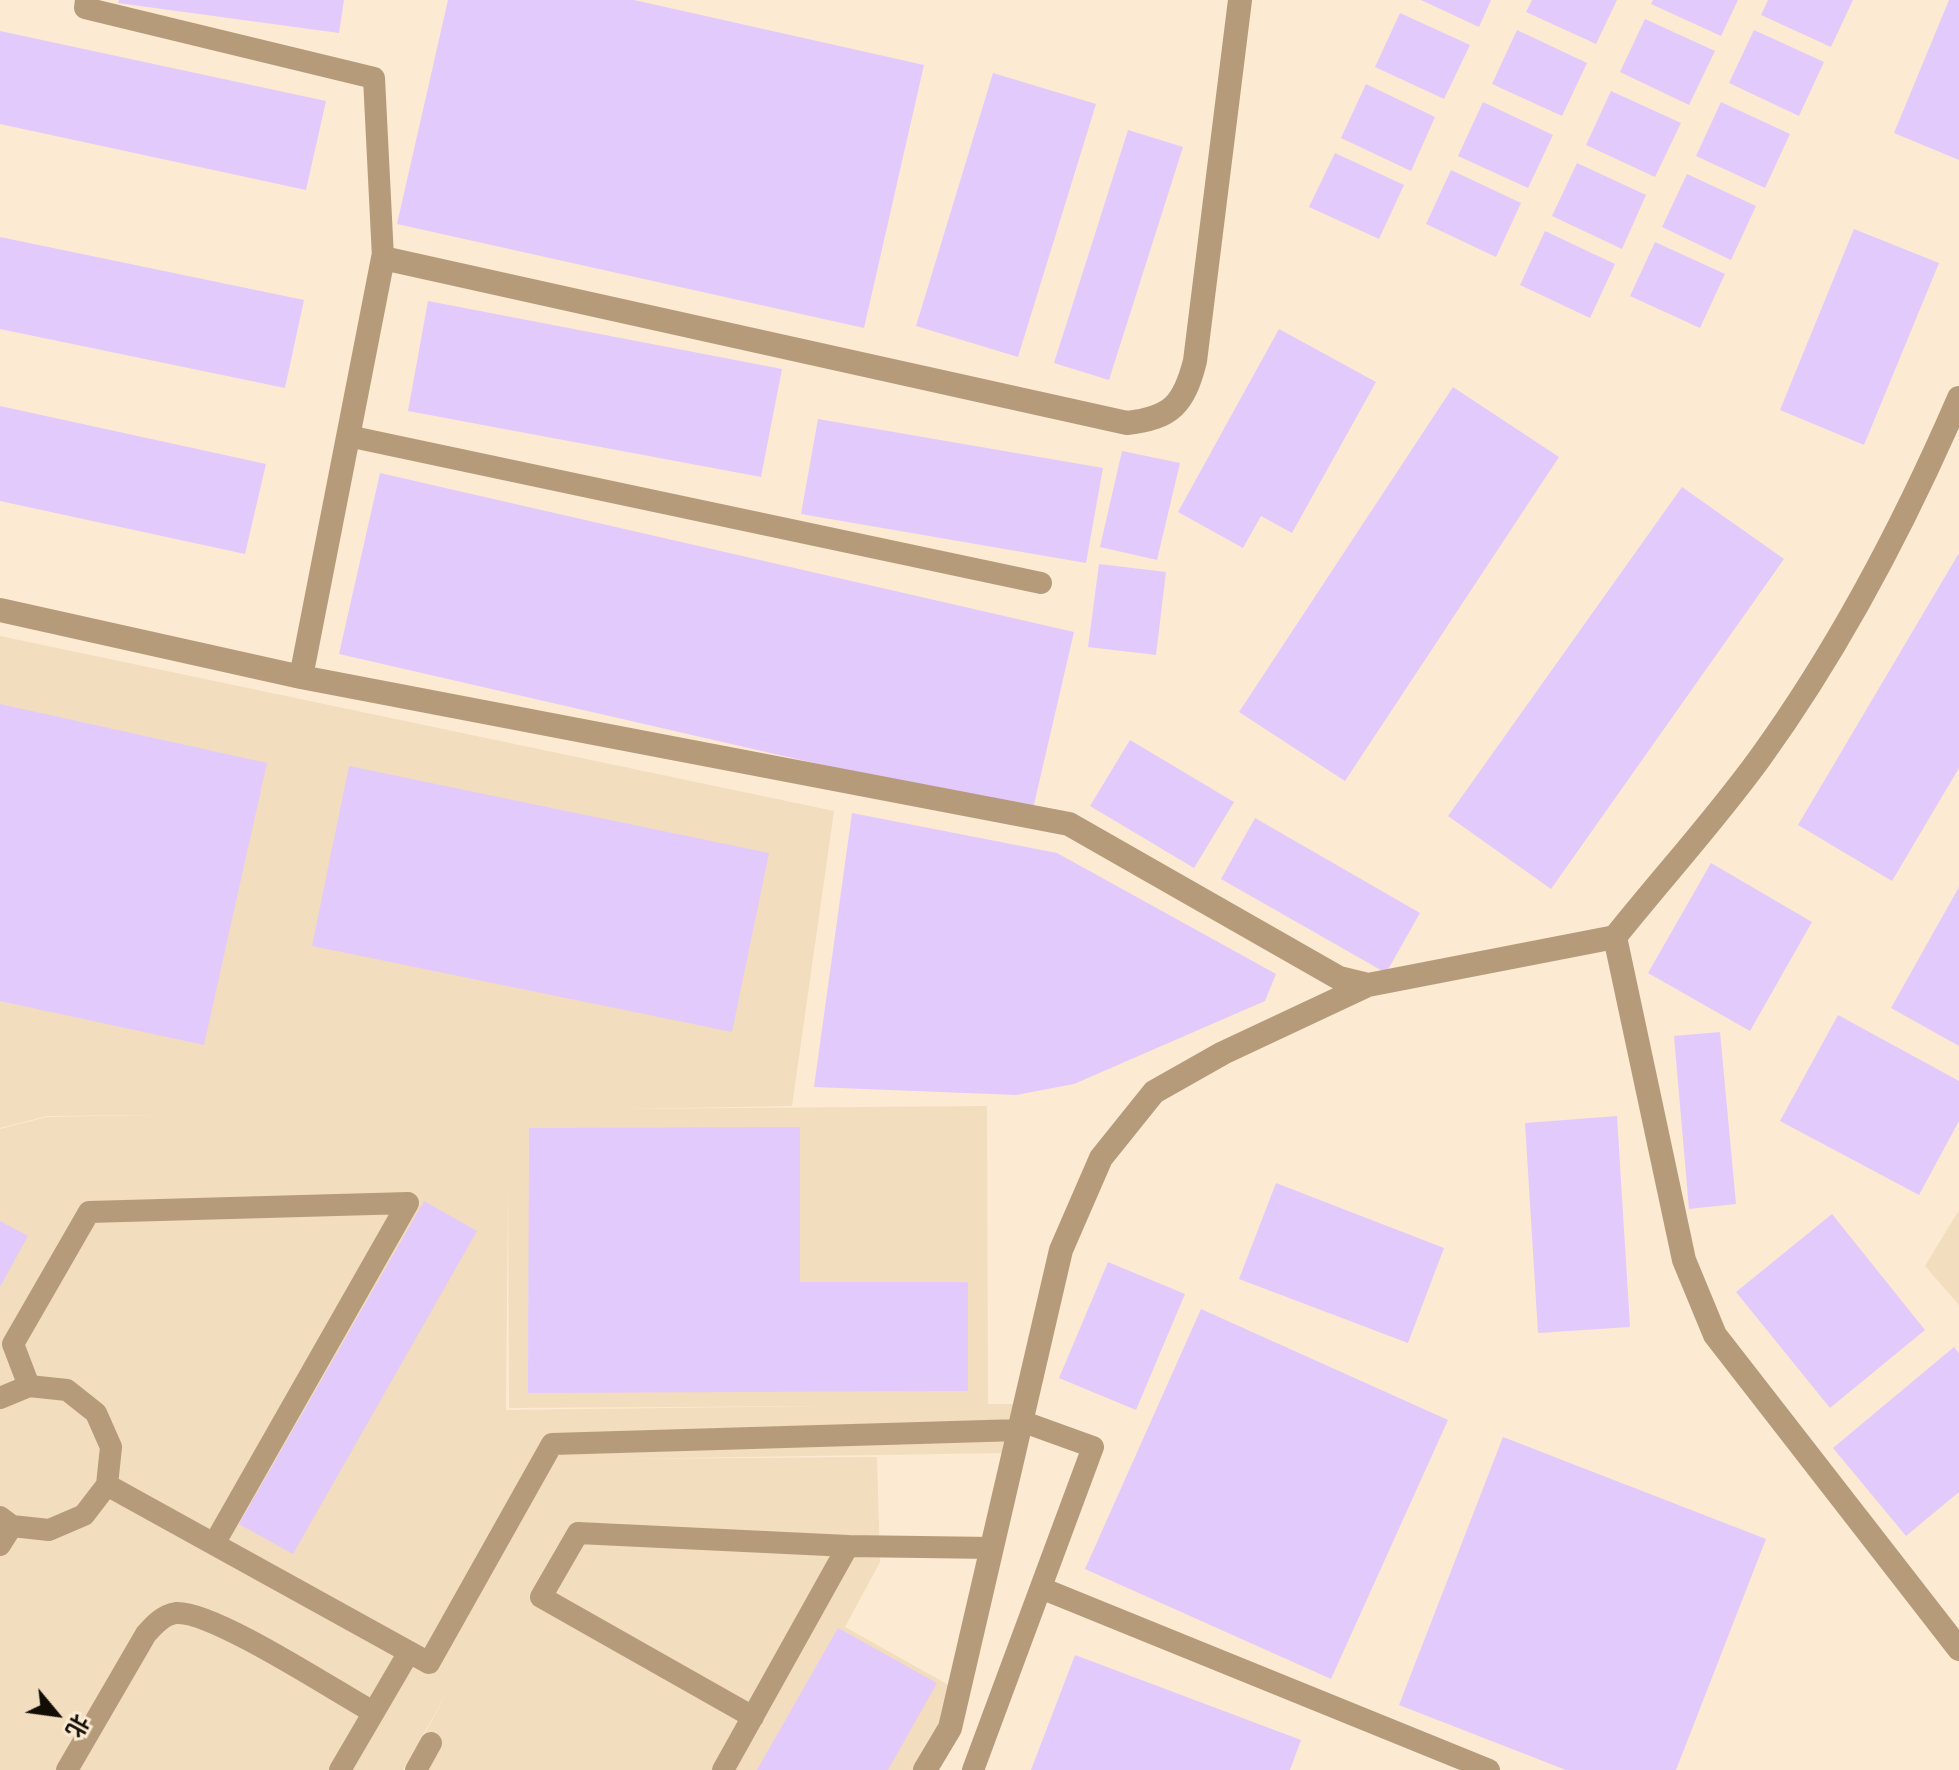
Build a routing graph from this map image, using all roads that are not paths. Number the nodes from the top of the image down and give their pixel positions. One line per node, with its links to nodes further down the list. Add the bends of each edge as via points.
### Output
1 (86, 0): 3 (lane, via 85,8 374,78)
2 (1240, 0): 3 (street, via 1195,361 1188,389 1173,410 1153,420 1127,423)
3 (383, 258): 5 (street)
4 (1959, 398): 9 (street, via 1857,610 1760,758)
5 (348, 436): 6 (lane); 8 (street)
6 (1041, 583)
7 (0, 610): 8 (street)
8 (301, 677): 10 (street, via 1069,824 1339,978)
9 (1615, 937): 10 (street); 20 (street, via 1684,1260 1715,1335)
10 (1368, 985): 13 (street, via 1223,1053 1154,1092 1101,1158 1061,1250)
11 (29, 1386): 12 (lane); 14 (lane, via 67,1390 96,1413 111,1447); 16 (lane, via 13,1344 89,1212 408,1203)
12 (0, 1398)
13 (1020, 1425): 18 (street); 19 (lane, via 1093,1447); 21 (lane, via 552,1444 429,1663)
14 (107, 1485): 15 (lane, via 84,1515 61,1525 49,1530); 16 (lane)
15 (4, 1529)
16 (214, 1544): 21 (lane)
17 (848, 1546): 18 (lane); 23 (lane); 23 (lane, via 578,1533 541,1597)
18 (992, 1548): 29 (street, via 950,1728)
19 (1041, 1588): 30 (lane); 31 (lane)
20 (1959, 1649)
21 (409, 1652): 22 (lane)
22 (373, 1712): 25 (lane, via 209,1620 174,1613 146,1634); 26 (lane)
23 (753, 1717): 28 (lane)
24 (431, 1743): 27 (lane)
25 (67, 1770)
26 (340, 1770)
27 (416, 1770)
28 (723, 1770)
29 (925, 1770)
30 (973, 1770)
31 (1489, 1770)

